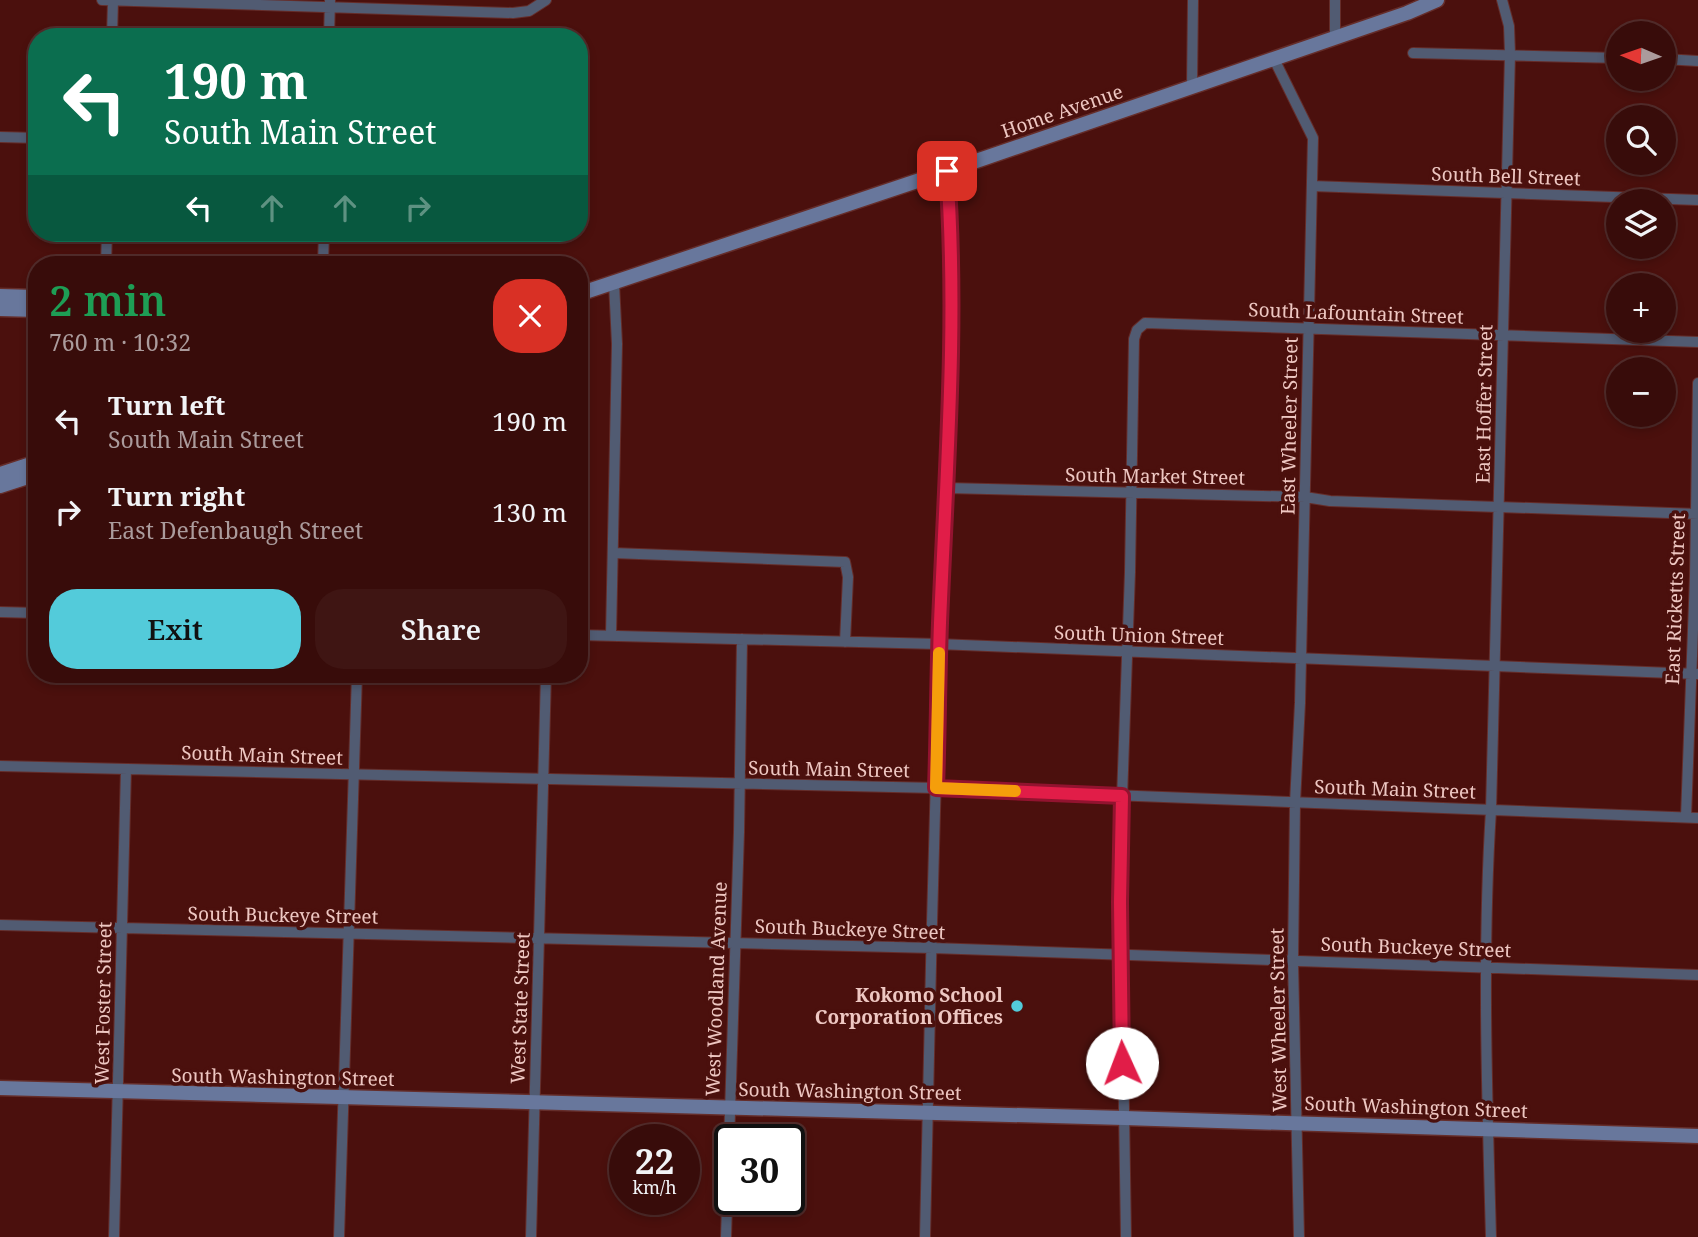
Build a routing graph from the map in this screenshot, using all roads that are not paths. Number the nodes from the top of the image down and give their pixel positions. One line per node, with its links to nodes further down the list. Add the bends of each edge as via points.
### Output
1 (102, 0): 2 (street)
2 (113, 0): 8 (street); 9 (street)
3 (546, 0): 8 (street, via 529,11 513,13)
4 (1193, 0): 18 (street)
5 (1335, 0): 11 (street)
6 (1437, 0): 11 (main road, Home Avenue)
7 (1502, 0): 13 (street, East Hoffer Street)
8 (330, 3): 10 (street)
9 (112, 28)
10 (329, 28)
11 (1335, 38): 15 (main road, Home Avenue)
12 (1413, 53): 13 (street)
13 (1510, 54): 14 (street); 23 (street, East Hoffer Street)
14 (1606, 58)
15 (1273, 59): 18 (main road, Home Avenue); 22 (street, East Wheeler Street, via 1313,138)
16 (1676, 60): 17 (street)
17 (1698, 61)
18 (1192, 87): 21 (main road, Home Avenue)
19 (0, 137): 20 (street)
20 (28, 138)
21 (947, 171): 25 (main road, Home Avenue); 39 (street, via 951,395)
22 (1312, 186): 23 (street, South Bell Street); 31 (street, East Wheeler Street)
23 (1506, 194): 24 (street, South Bell Street); 32 (street, East Hoffer Street)
24 (1698, 200)
25 (614, 283): 26 (main road, Home Avenue); 44 (street)
26 (588, 291)
27 (0, 296): 28 (main road)
28 (28, 297)
29 (0, 309): 30 (main road)
30 (28, 310)
31 (1308, 329): 32 (street, South Lafountain Street); 40 (street, South Lafountain Street, via 1140,326 1134,339); 41 (street, East Wheeler Street)
32 (1503, 335): 33 (street, South Lafountain Street); 42 (street, East Hoffer Street)
33 (1698, 342)
34 (1698, 383): 43 (street, East Ricketts Street)
35 (28, 465): 36 (main road)
36 (0, 474)
37 (28, 477): 38 (main road)
38 (0, 486)
39 (947, 488): 40 (street, South Market Street); 51 (street)
40 (1131, 492): 41 (street, South Market Street); 52 (street)
41 (1305, 497): 42 (street, South Market Street, via 1330,502); 53 (street, East Wheeler Street)
42 (1499, 507): 43 (street, South Market Street); 54 (street, East Hoffer Street)
43 (1697, 514): 55 (street, East Ricketts Street)
44 (613, 553): 48 (street); 50 (street, via 845,562)
45 (0, 612): 46 (street)
46 (28, 612)
47 (588, 635): 48 (street, South Union Street)
48 (611, 636): 49 (street, South Union Street)
49 (742, 639): 50 (street, South Union Street); 62 (street, West Woodland Avenue)
50 (845, 642): 51 (street, South Union Street)
51 (939, 644): 52 (street, South Union Street); 63 (street)
52 (1127, 652): 53 (street, South Union Street); 64 (street)
53 (1300, 659): 54 (street, South Union Street); 65 (street, East Wheeler Street)
54 (1494, 666): 55 (street, South Union Street); 66 (street, East Hoffer Street)
55 (1694, 674): 67 (street, East Ricketts Street)
56 (357, 683): 60 (street)
57 (546, 683): 61 (street, West State Street)
58 (0, 765): 59 (street, South Main Street)
59 (127, 769): 60 (street, South Main Street); 70 (street, West Foster Street)
60 (353, 775): 61 (street, South Main Street); 71 (street)
61 (544, 779): 62 (street, South Main Street); 72 (street, West State Street)
62 (740, 784): 63 (street, South Main Street); 73 (street, West Woodland Avenue)
63 (936, 788): 64 (street, South Main Street); 74 (street)
64 (1122, 796): 65 (street, South Main Street); 75 (street)
65 (1295, 803): 66 (street, South Main Street); 76 (street, West Wheeler Street)
66 (1491, 810): 67 (street, South Main Street); 77 (street, East Hoffer Street)
67 (1686, 817): 68 (street, South Main Street)
68 (1698, 818)
69 (0, 925): 70 (street, South Buckeye Street)
70 (122, 928): 71 (street, South Buckeye Street); 80 (street, West Foster Street)
71 (349, 934): 72 (street, South Buckeye Street); 81 (street)
72 (540, 939): 73 (street, South Buckeye Street); 82 (street, West State Street)
73 (734, 943): 74 (street, South Buckeye Street); 83 (street, West Woodland Avenue)
74 (933, 948): 75 (street, South Buckeye Street); 84 (street)
75 (1120, 955): 76 (street, South Buckeye Street); 85 (street)
76 (1293, 961): 77 (street, South Buckeye Street); 86 (street, West Wheeler Street)
77 (1485, 967): 78 (street, South Buckeye Street); 87 (street, East Hoffer Street)
78 (1698, 975)
79 (0, 1088): 80 (main road, South Washington Street)
80 (119, 1092): 81 (main road, South Washington Street); 89 (street, West Foster Street)
81 (344, 1098): 82 (main road, South Washington Street); 90 (street)
82 (534, 1102): 83 (main road, South Washington Street); 91 (street, West State Street)
83 (729, 1107): 84 (main road, South Washington Street); 92 (street, West Woodland Avenue)
84 (928, 1112): 85 (main road, South Washington Street); 93 (street)
85 (1124, 1118): 86 (main road, South Washington Street); 94 (street)
86 (1297, 1123): 87 (main road, South Washington Street); 95 (street, West Wheeler Street)
87 (1488, 1128): 88 (main road, South Washington Street); 96 (street, East Hoffer Street)
88 (1698, 1136)
89 (114, 1237)
90 (339, 1237)
91 (531, 1237)
92 (726, 1237)
93 (925, 1237)
94 (1126, 1237)
95 (1299, 1237)
96 (1491, 1237)

